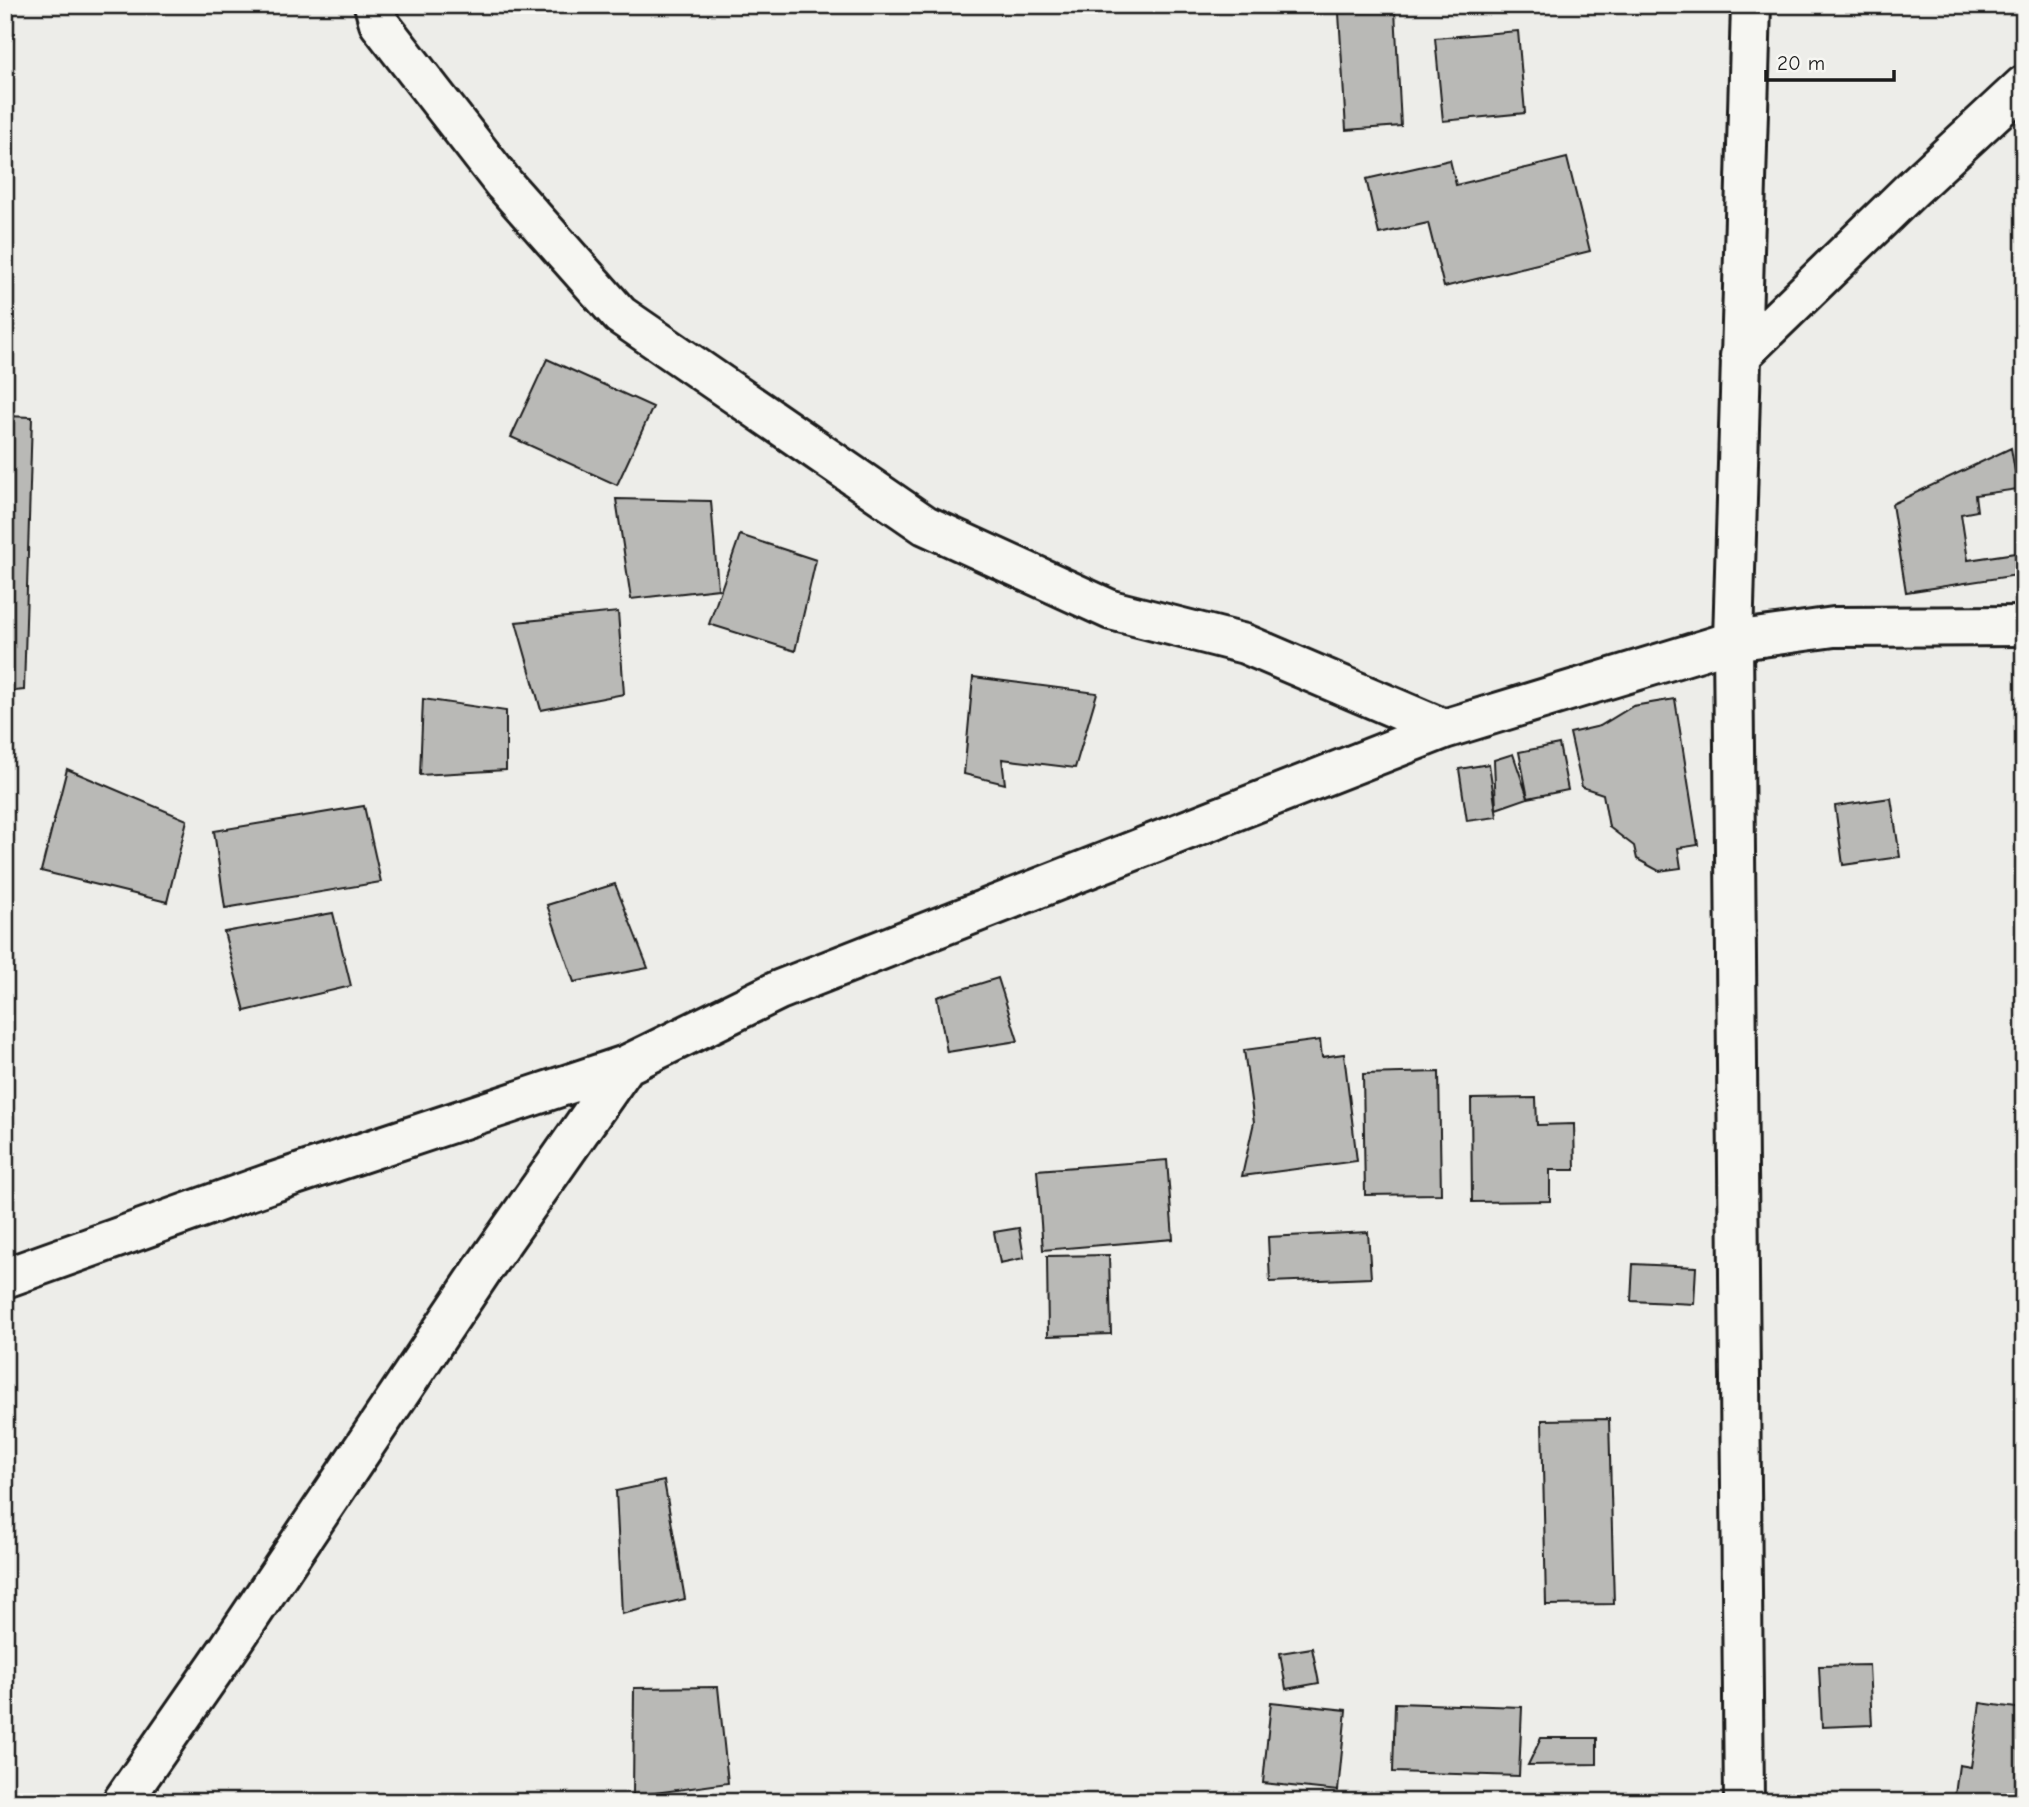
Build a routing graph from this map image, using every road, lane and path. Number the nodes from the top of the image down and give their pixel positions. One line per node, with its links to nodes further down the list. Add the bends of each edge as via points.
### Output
1 (374, 5): 7 (street, via 379,23 504,184 620,315 925,525 1111,610 1245,644)
2 (1751, 5): 4 (street)
3 (2024, 85): 4 (street)
4 (1740, 356): 6 (street)
5 (2024, 626): 6 (street, via 1834,627)
6 (1733, 640): 7 (street); 11 (street)
7 (1444, 729): 8 (street, via 779,990)
8 (626, 1065): 9 (street, via 268,1184); 10 (street)
9 (5, 1278)
10 (122, 1802)
11 (1744, 1802)

